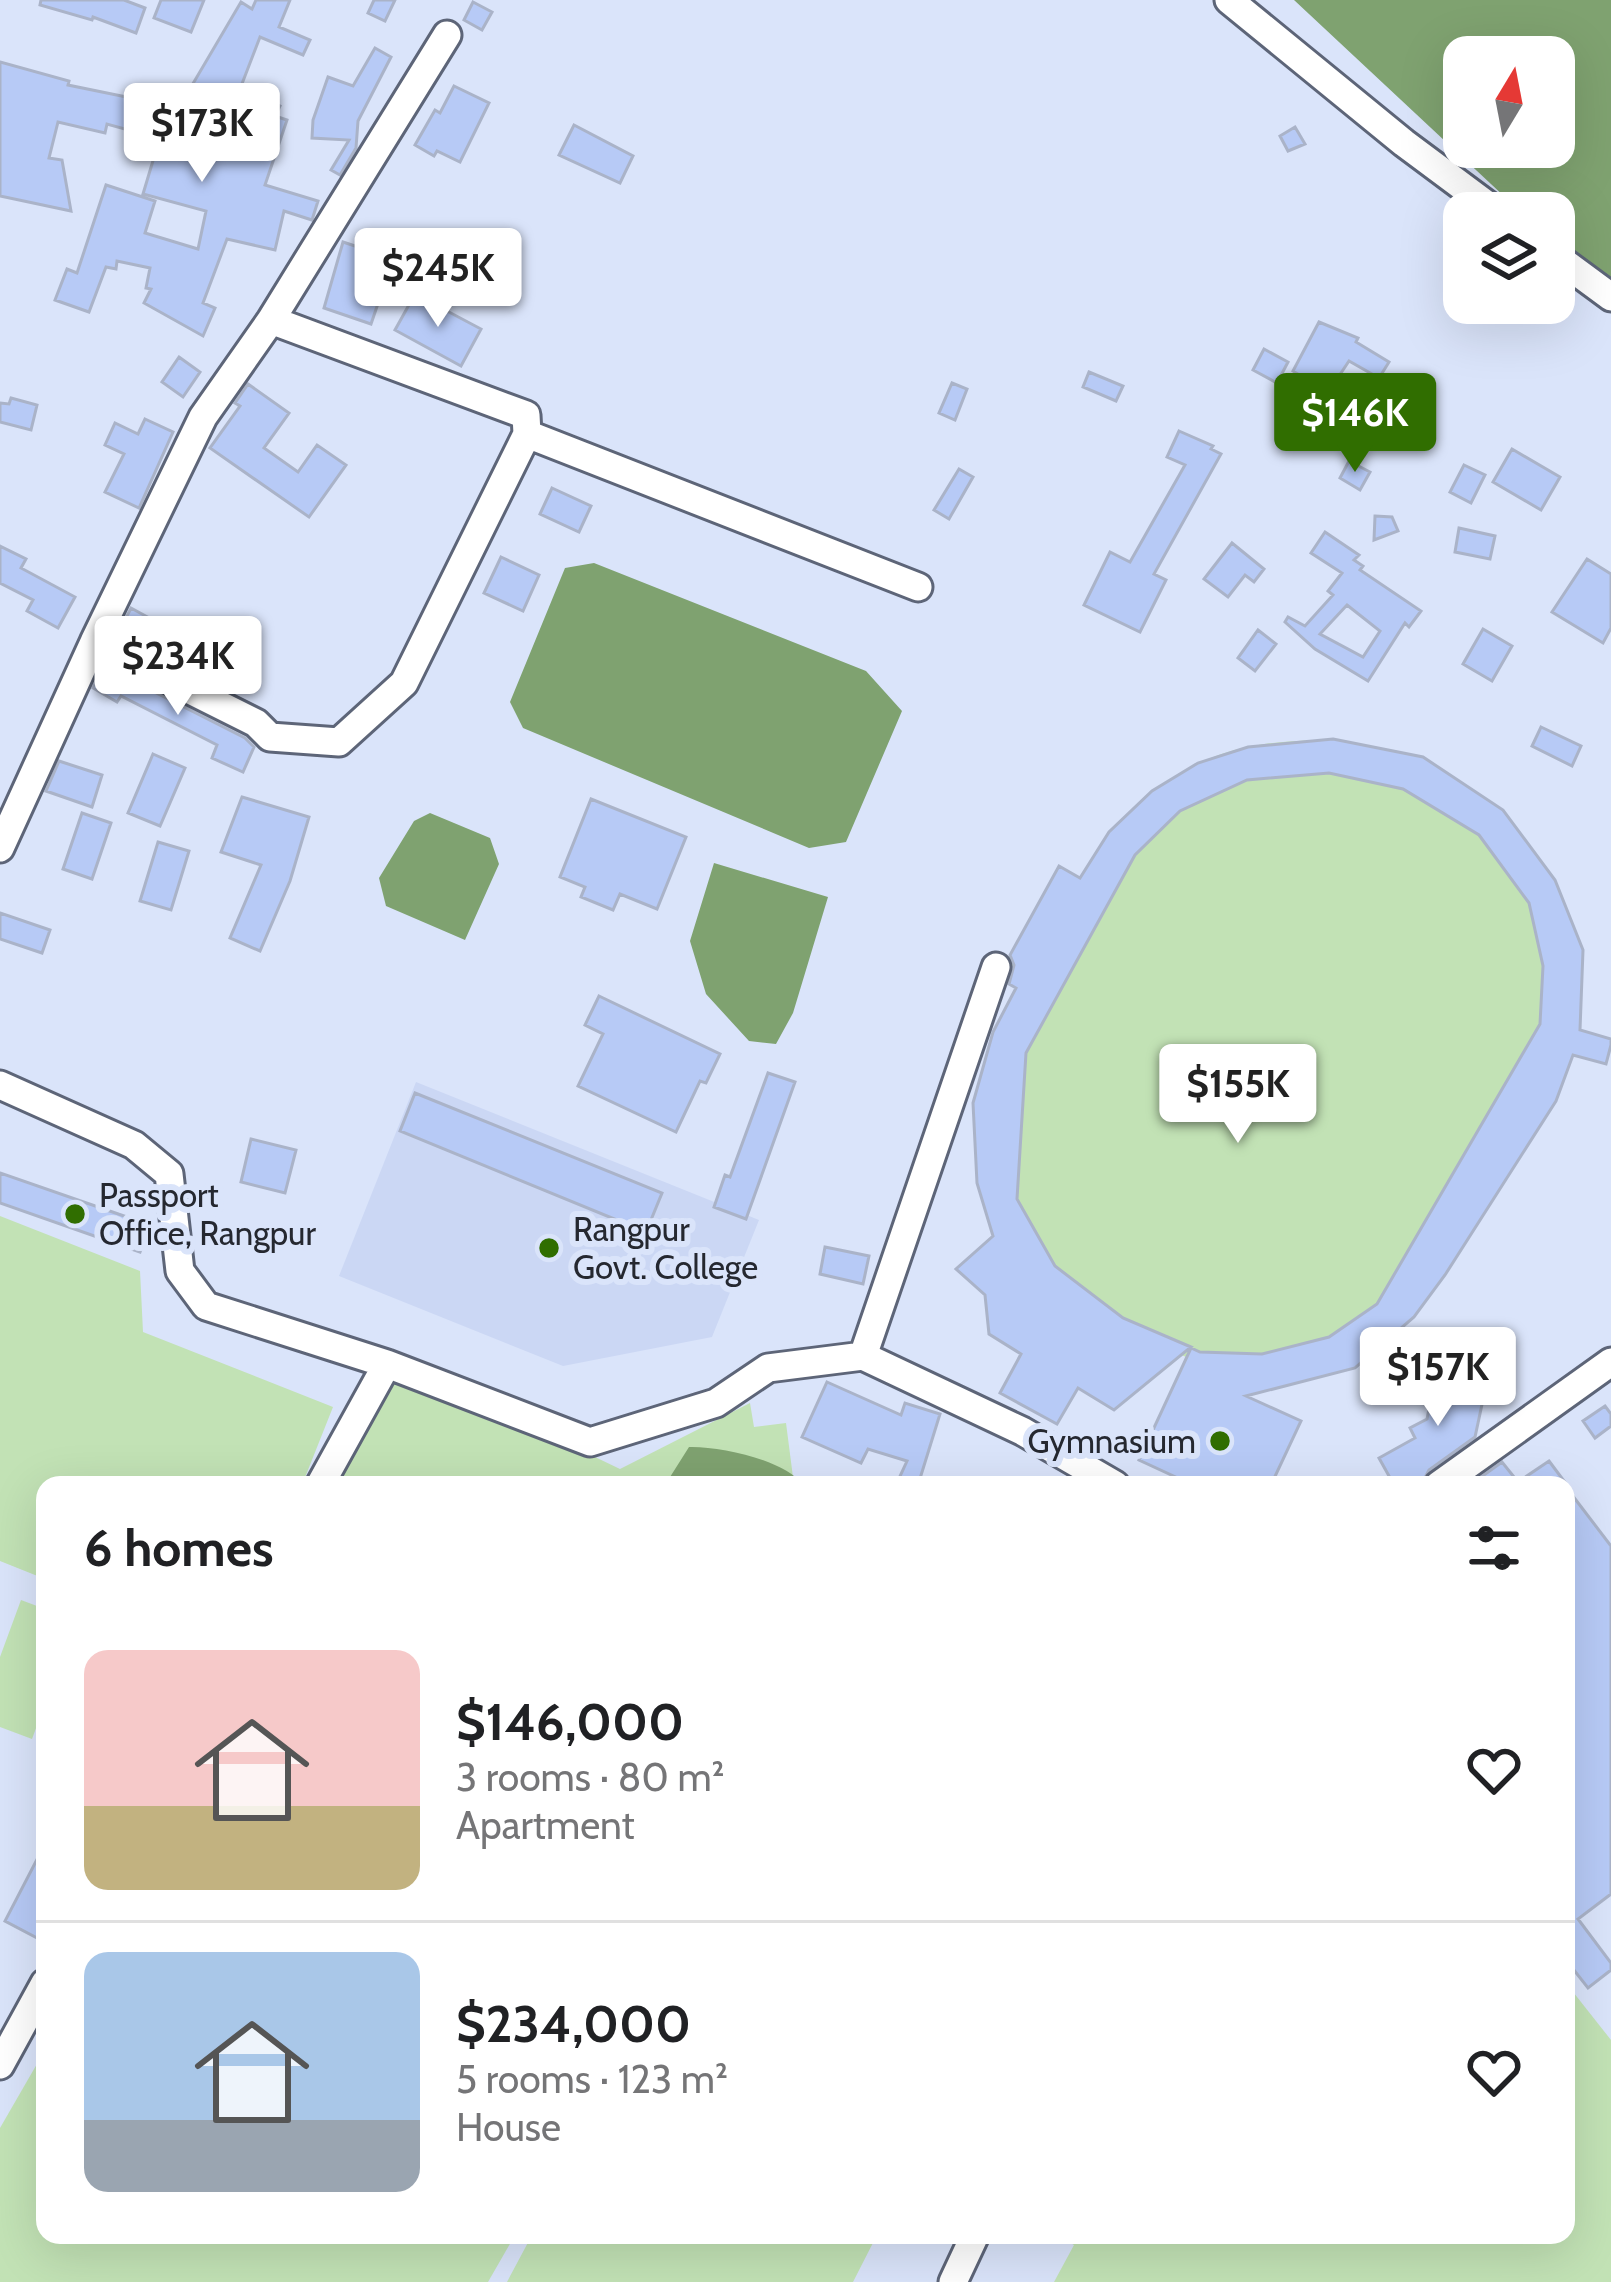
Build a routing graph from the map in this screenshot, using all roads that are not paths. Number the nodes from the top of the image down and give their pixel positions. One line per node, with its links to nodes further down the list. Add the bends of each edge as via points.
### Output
1 (1229, 0): 3 (street)
2 (447, 35): 6 (street)
3 (1470, 192)
4 (1575, 270): 5 (street)
5 (1611, 297)
6 (271, 320): 7 (street, via 526,415); 9 (street, via 203,417)
7 (527, 434): 8 (street); 9 (street, via 404,682 339,742 270,737)
8 (918, 587)
9 (94, 641): 10 (street)
10 (0, 848)
11 (996, 967): 13 (street)
12 (0, 1085): 15 (street, via 134,1145 169,1174 180,1271 206,1306)
13 (863, 1356): 15 (street, via 768,1368 716,1402 590,1442); 17 (street)
14 (1611, 1362): 18 (street)
15 (387, 1364): 16 (street)
16 (325, 1476)
17 (1100, 1476)
18 (1452, 1476)
19 (36, 1999): 20 (street)
20 (0, 2065)
21 (971, 2244): 22 (street)
22 (953, 2282)

